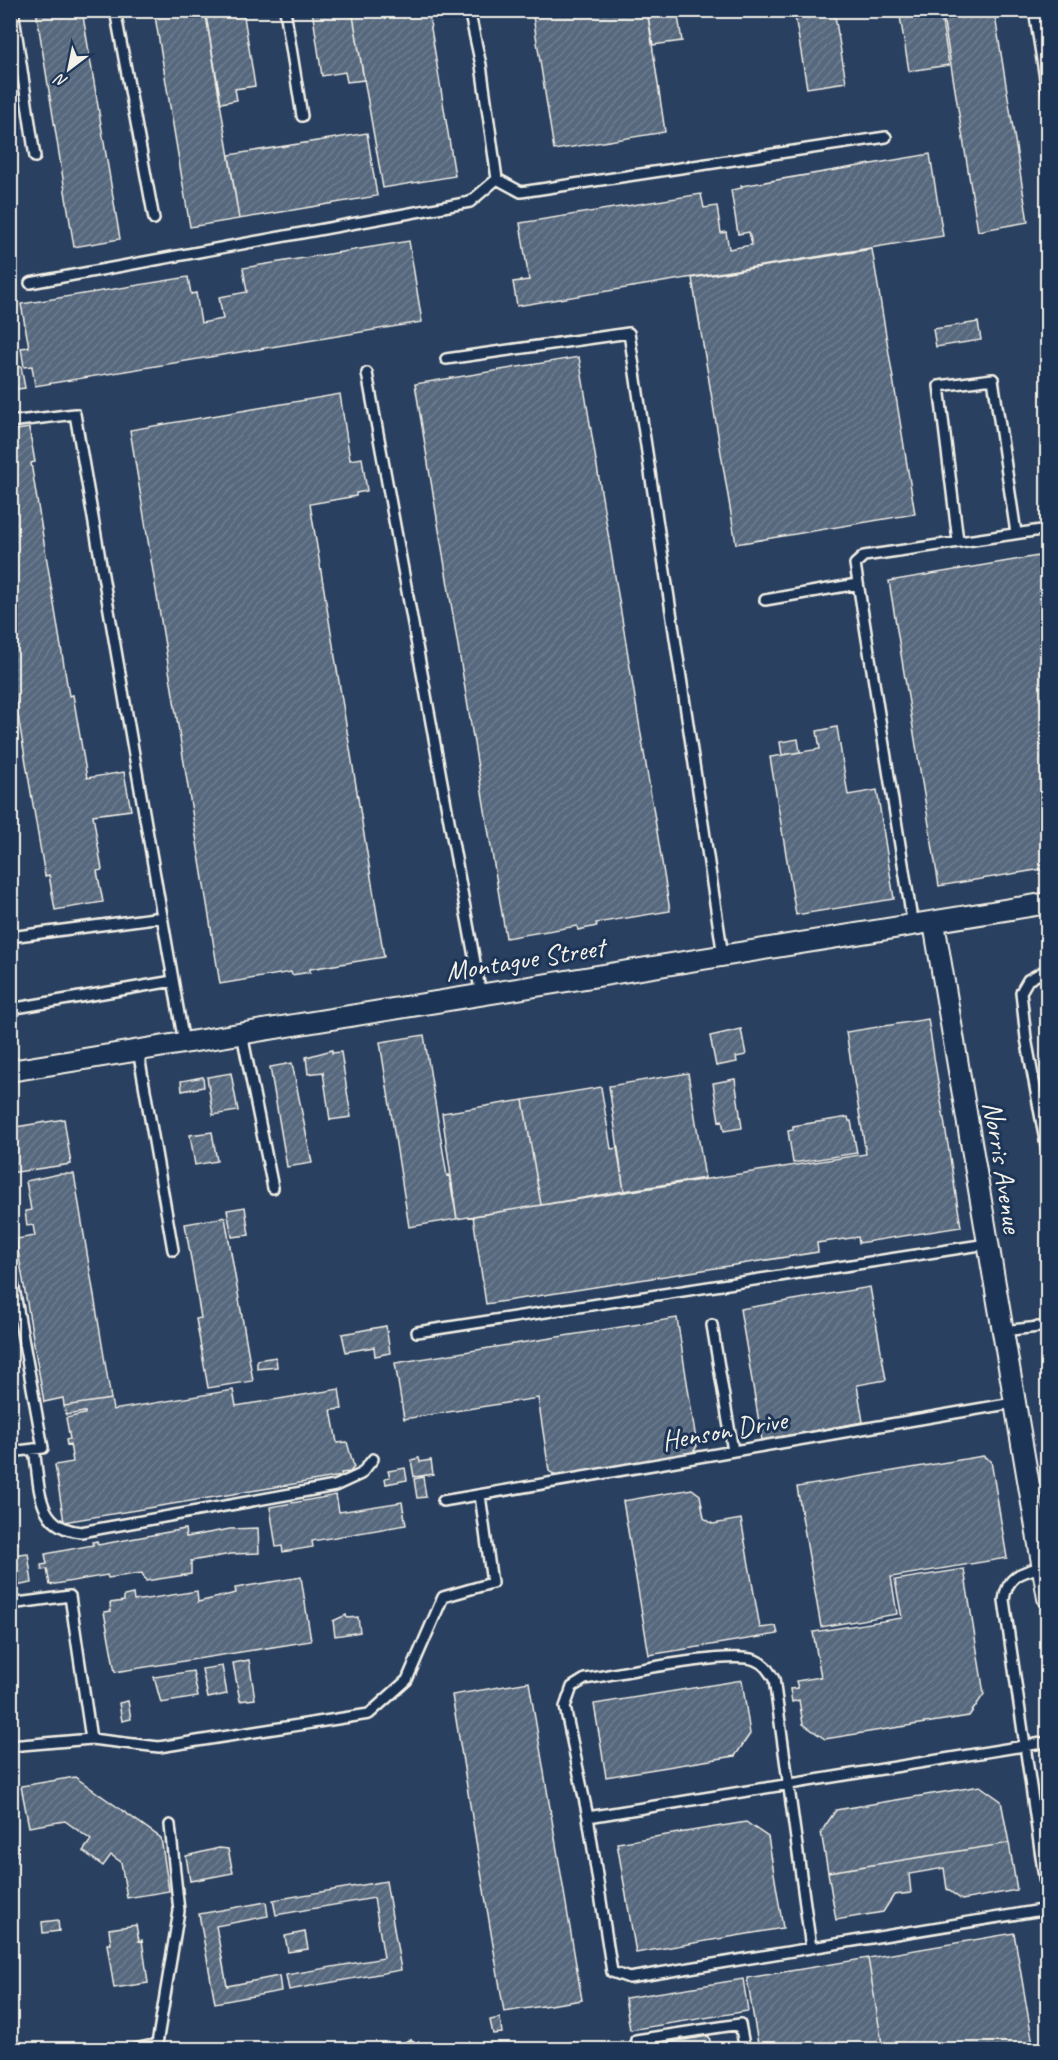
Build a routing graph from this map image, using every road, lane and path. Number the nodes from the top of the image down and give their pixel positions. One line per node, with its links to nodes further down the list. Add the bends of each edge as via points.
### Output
1 (13, 10): 9 (lane)
2 (115, 10): 11 (lane)
3 (285, 10): 7 (lane)
4 (470, 10): 10 (lane)
5 (1034, 10): 6 (lane)
6 (1047, 97)
7 (302, 116)
8 (886, 137): 10 (lane, via 521,192)
9 (35, 157)
10 (497, 179): 12 (lane, via 470,202)
11 (153, 219)
12 (30, 283)
13 (446, 359): 26 (lane, via 629,333)
14 (367, 373): 29 (lane)
15 (10, 422): 22 (lane, via 75,414)
16 (1047, 529): 17 (lane)
17 (1016, 533): 18 (lane); 18 (lane, via 993,379 939,386)
18 (958, 541): 19 (lane, via 858,559)
19 (857, 584): 20 (lane); 24 (lane)
20 (765, 600)
21 (1047, 903): 23 (street, Montague Street)
22 (162, 916): 25 (lane); 28 (lane)
23 (934, 922): 24 (street, Montague Street); 37 (street, Norris Avenue)
24 (913, 926): 26 (street, Montague Street)
25 (10, 937)
26 (723, 956): 29 (street, Montague Street)
27 (1047, 969): 35 (lane, via 1028,980 1021,992)
28 (173, 981): 30 (lane); 32 (lane)
29 (481, 995): 31 (street, Montague Street)
30 (10, 1010)
31 (242, 1034): 32 (street, Montague Street); 36 (lane)
32 (184, 1043): 33 (street, Montague Street)
33 (138, 1050): 34 (street, Montague Street); 38 (lane)
34 (10, 1071)
35 (1047, 1157)
36 (273, 1188)
37 (987, 1244): 42 (lane); 43 (street, Norris Avenue)
38 (173, 1250)
39 (11, 1267): 45 (lane, via 43,1448)
40 (712, 1325): 46 (lane)
41 (1047, 1326): 43 (lane)
42 (417, 1332)
43 (1002, 1332): 44 (street, Norris Avenue)
44 (1013, 1403): 46 (lane, Henson Drive); 49 (street, Norris Avenue)
45 (34, 1449): 47 (lane); 48 (lane, via 43,1507 64,1530 81,1532 335,1486 361,1474)
46 (733, 1451): 50 (lane, Henson Drive)
47 (10, 1452)
48 (373, 1459)
49 (1038, 1488): 52 (street, Norris Avenue)
50 (480, 1495): 51 (lane, Henson Drive); 56 (lane, via 492,1583 443,1597 407,1680 369,1714 159,1747)
51 (443, 1502)
52 (1041, 1527): 53 (street, Norris Avenue)
53 (1042, 1567): 54 (street, Norris Avenue); 59 (lane, via 1021,1572 1005,1588)
54 (1047, 1598)
55 (10, 1604): 56 (lane, via 70,1596)
56 (91, 1739): 58 (lane)
57 (1047, 1742): 59 (lane)
58 (10, 1746)
59 (1025, 1746): 60 (lane); 63 (lane)
60 (787, 1783): 61 (lane); 61 (lane, via 774,1679 766,1667 753,1659 728,1657 585,1678 572,1687 565,1707); 64 (lane)
61 (588, 1817): 64 (lane, via 612,1972 629,1978)
62 (170, 1825): 66 (lane, via 179,1911 157,2044)
63 (1047, 1907): 64 (lane)
64 (812, 1948)
65 (636, 2040): 67 (lane, via 740,2024)
66 (130, 2049)
67 (745, 2049)

